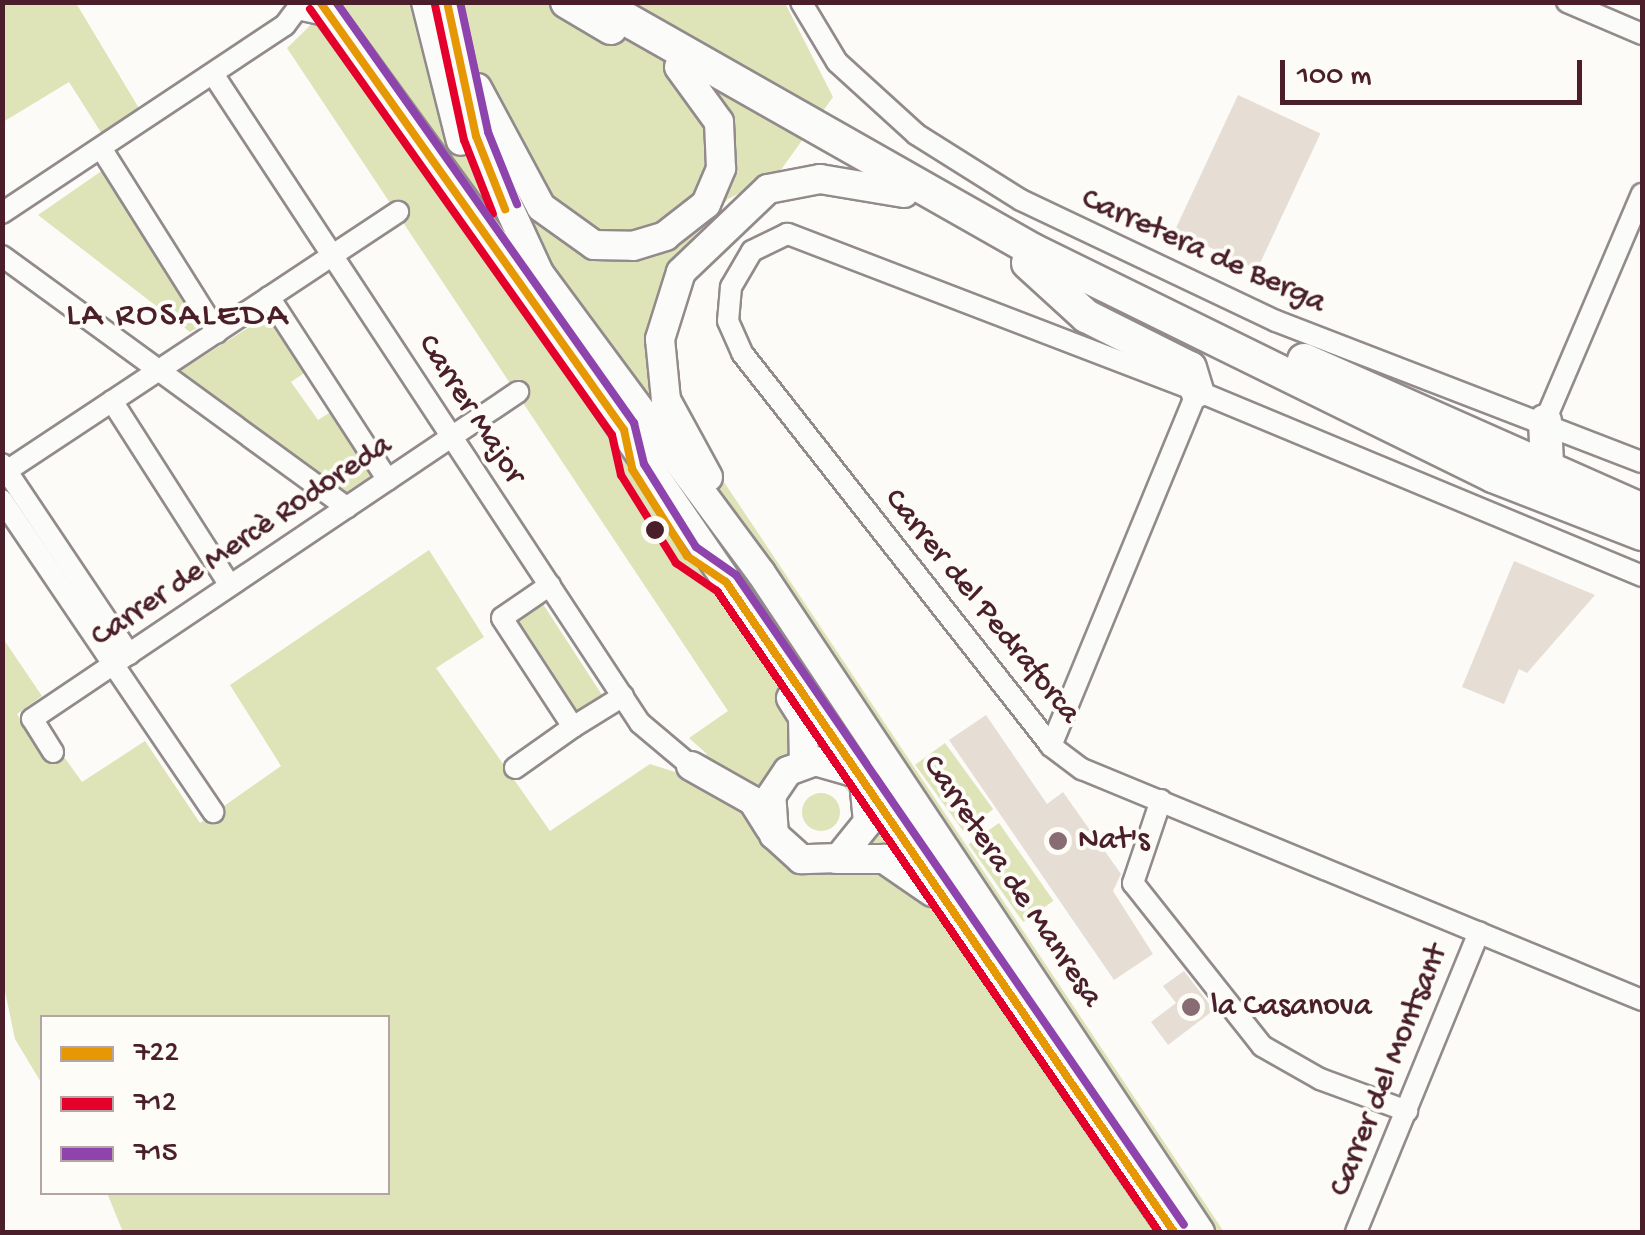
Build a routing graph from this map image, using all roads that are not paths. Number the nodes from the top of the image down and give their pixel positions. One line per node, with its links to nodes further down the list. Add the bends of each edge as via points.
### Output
1 (567, 2): 9 (main road)
2 (596, 2): 22 (main road, via 1033,250)
3 (630, 2): 27 (main road, via 1043,236)
4 (802, 2): 28 (street, Carretera de Berga, via 837,62 902,122 1021,200 1276,321)
5 (1567, 2): 8 (street)
6 (441, 5): 9 (main road, via 482,101 541,207 594,245 665,236 706,204 721,168 718,122); 16 (main road, via 447,100); 39 (main road, via 476,136 539,273)
7 (317, 9): 10 (street); 16 (main road)
8 (1642, 34)
9 (679, 68): 12 (main road)
10 (214, 74): 11 (street); 17 (street, Carrer Major)
11 (101, 148): 15 (street); 21 (street)
12 (904, 193): 19 (main road); 39 (main road, via 820,180 768,189 680,272 660,340 666,400)
13 (1642, 194): 28 (street)
14 (398, 212): 17 (street)
15 (2, 213)
16 (497, 246): 43 (main road)
17 (333, 255): 20 (street); 29 (street, Carrer Major)
18 (2, 256): 23 (street)
19 (1028, 263): 22 (main road, via 1186,340); 24 (main road, via 1086,316 1190,368)
20 (270, 297): 21 (street); 33 (street)
21 (217, 332): 23 (street)
22 (1276, 370): 38 (main road, via 1492,476)
23 (159, 371): 26 (street); 35 (street)
24 (1197, 391): 40 (street); 47 (street); 47 (street, Carrer del Pedraforca, via 787,234 752,252 731,288 728,321 742,354)
25 (518, 392): 29 (street, Carrer de Mercè Rodoreda)
26 (112, 401): 32 (street); 41 (street)
27 (1432, 417): 28 (main road, via 1520,438); 31 (main road)
28 (1545, 421): 30 (street, Carretera de Berga); 31 (main road)
29 (452, 437): 33 (street, Carrer de Mercè Rodoreda); 42 (street, Carrer Major)
30 (1642, 462)
31 (1542, 468): 36 (main road); 37 (main road, via 1547,484)
32 (4, 469): 44 (street)
33 (388, 480): 35 (street, Carrer de Mercè Rodoreda)
34 (2, 500): 44 (street)
35 (347, 508): 41 (street, Carrer de Mercè Rodoreda)
36 (1642, 510)
37 (1642, 523)
38 (1642, 534)
39 (760, 574): 52 (main road, via 807,668 860,749); 59 (main road, Carretera de Manresa)
40 (1642, 576)
41 (229, 584): 44 (street, Carrer de Mercè Rodoreda)
42 (550, 585): 45 (street, Carrer Major); 46 (street, via 502,618)
43 (758, 629): 51 (main road, via 803,718); 52 (main road)
44 (120, 659): 48 (street, Carrer de Mercè Rodoreda, via 32,719); 54 (street)
45 (622, 696): 46 (street); 49 (street, Carrer Major, via 640,723)
46 (572, 727): 50 (street)
47 (1051, 746): 53 (street, Carrer del Pedraforca, via 1082,769)
48 (53, 752)
49 (691, 766): 51 (main road); 55 (main road, via 753,801)
50 (514, 768)
51 (794, 770): 52 (main road); 55 (main road, via 768,812)
52 (863, 774): 56 (main road, via 868,822 854,847); 57 (main road); 59 (main road, via 892,795)
53 (1162, 800): 58 (street, Carrer del Pedraforca); 61 (street, via 1133,883 1262,1046)
54 (212, 812)
55 (774, 835): 56 (main road, via 801,859)
56 (834, 858): 57 (main road, via 884,858)
57 (956, 915): 62 (main road)
58 (1479, 932): 60 (street, Carrer del Pedraforca); 61 (street, Carrer del Montsant)
59 (1010, 940): 63 (main road, Carretera de Manresa)
60 (1642, 1000)
61 (1407, 1111): 64 (street, Carrer del Montsant)
62 (1174, 1232)
63 (1200, 1232)
64 (1356, 1232)

